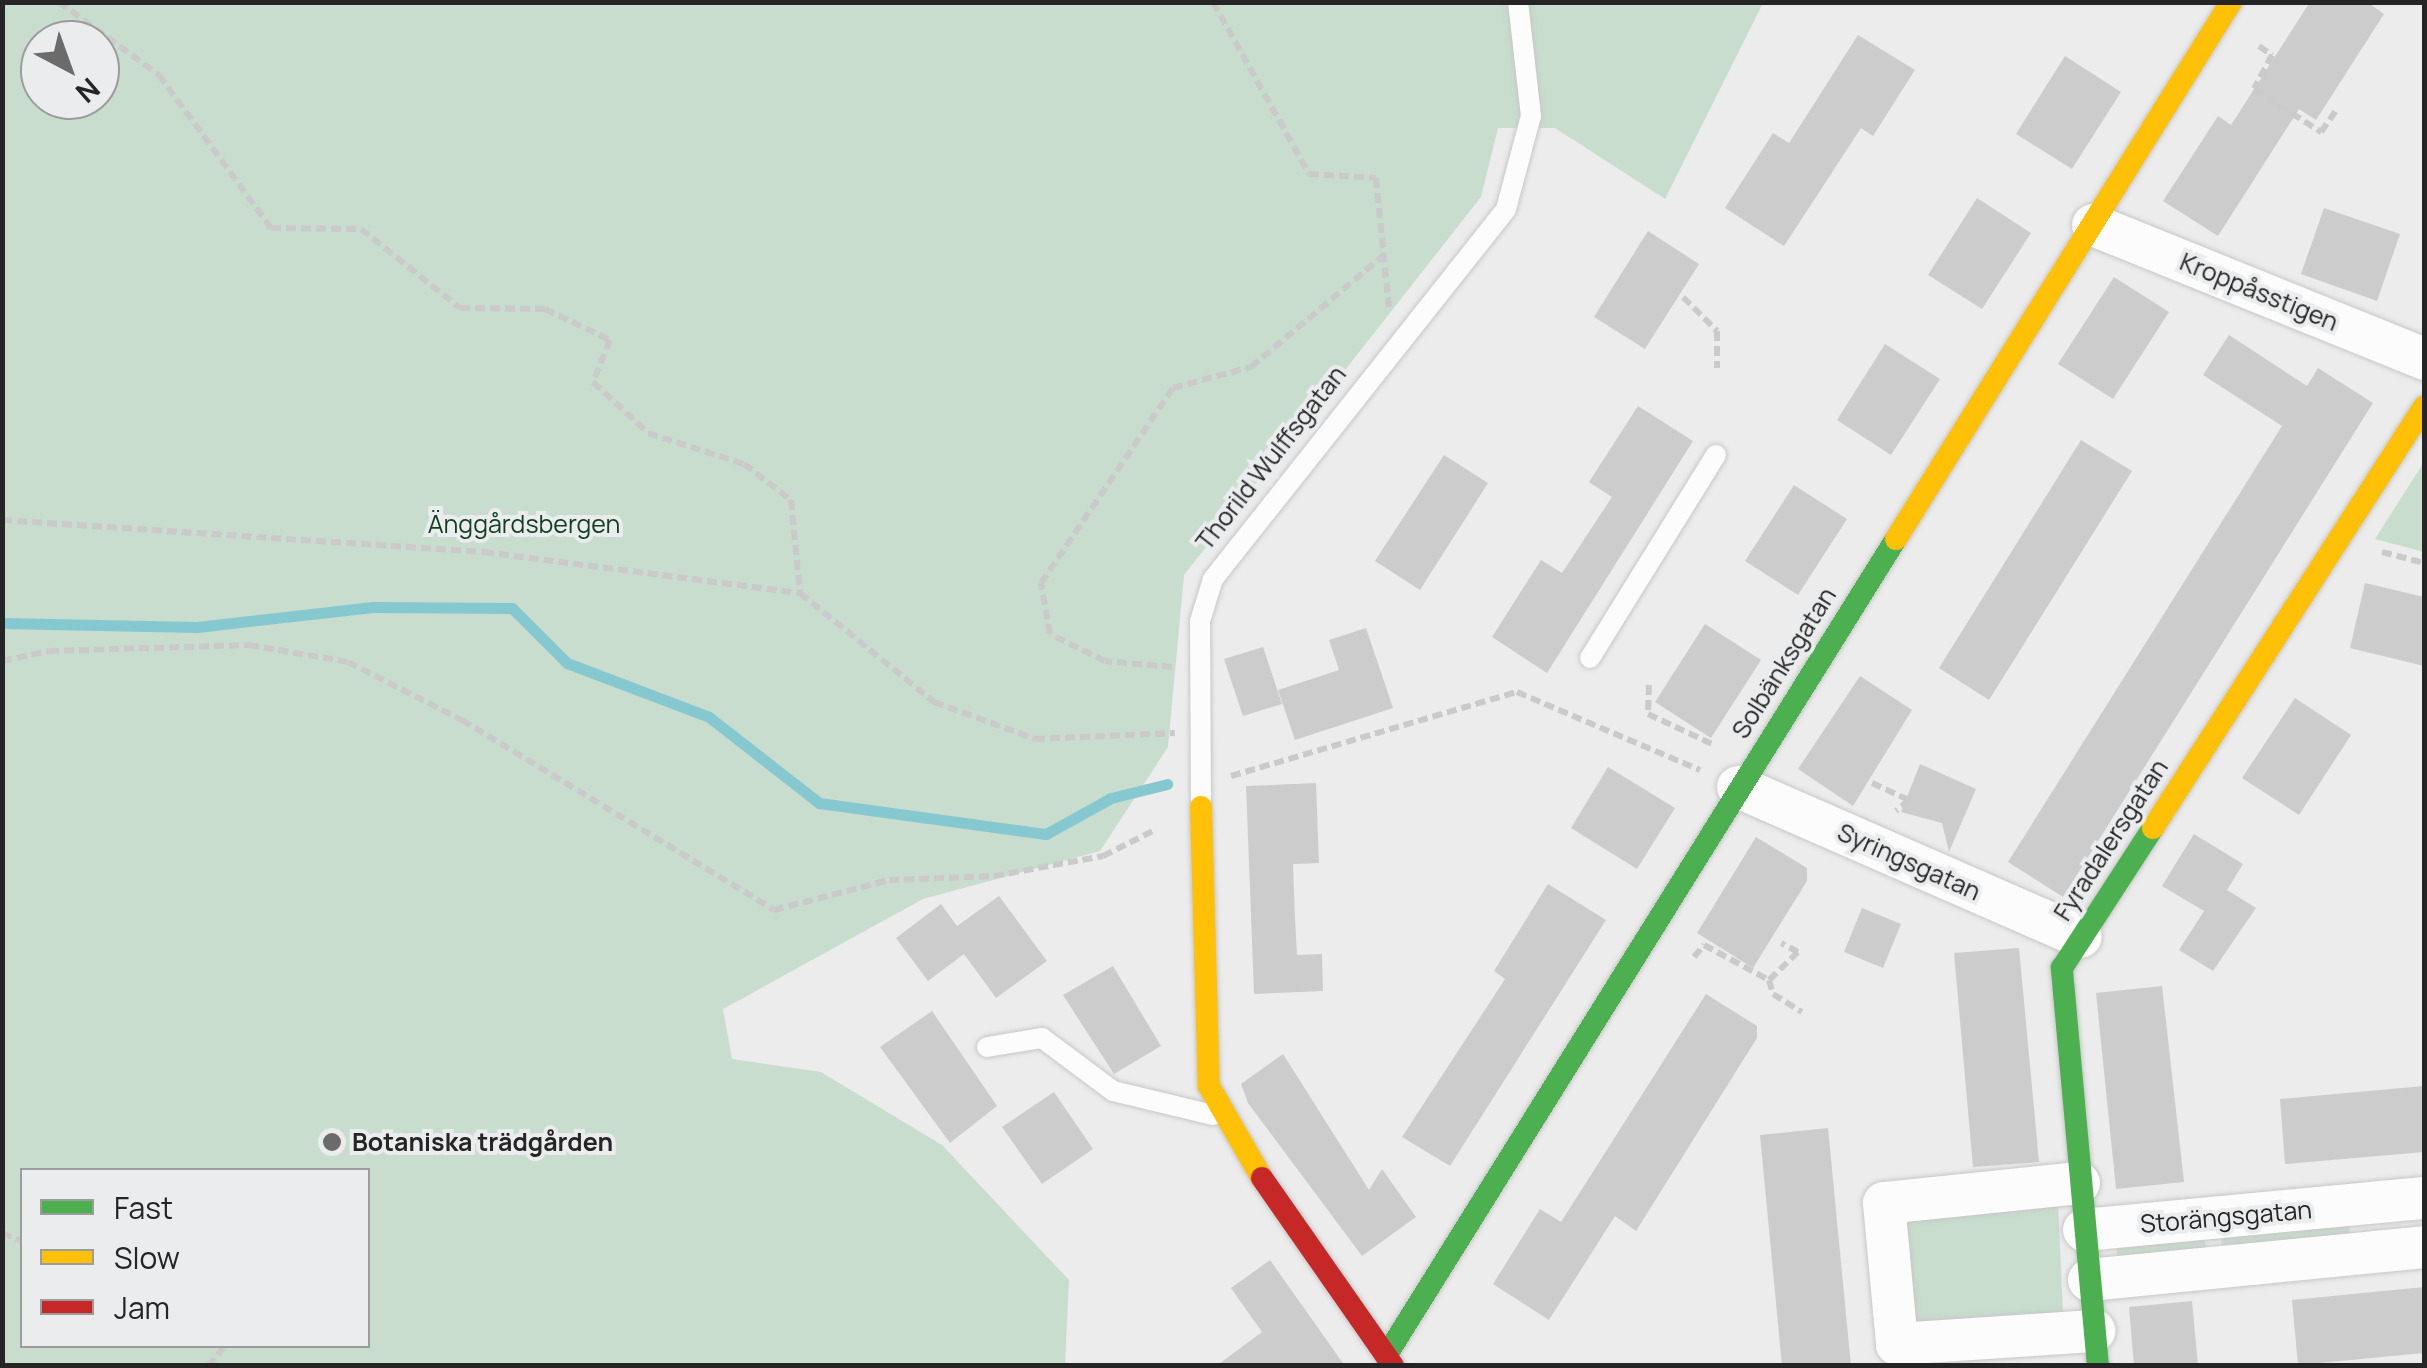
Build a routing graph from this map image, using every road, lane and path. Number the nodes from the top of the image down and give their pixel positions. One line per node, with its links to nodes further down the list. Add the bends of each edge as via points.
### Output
1 (59, 2): 18 (path, via 159,75 271,228 361,229 460,308 545,309 610,340 593,382 648,434 744,464 792,500)
2 (1213, 2): 8 (path, via 1309,174 1376,178)
3 (1518, 2): 10 (lane, Thorild Wulffsgatan, via 1532,116 1506,209)
4 (2231, 2): 7 (street, Solbänksgatan)
5 (2246, 38): 6 (path, via 2272,54 2254,88 2321,132)
6 (2338, 108)
7 (2092, 225): 11 (street, Kroppåsstigen); 24 (street, Solbänksgatan)
8 (1383, 256): 10 (path); 21 (path, via 1251,367 1173,388 1041,584 1050,634 1105,661)
9 (1684, 296): 12 (path, via 1717,331)
10 (1392, 348): 21 (lane, Thorild Wulffsgatan, via 1212,579 1200,621)
11 (2424, 358)
12 (1717, 368)
13 (2424, 407): 26 (street, Fyradalersgatan)
14 (1716, 455): 19 (lane)
15 (2, 520): 18 (path, via 484,552)
16 (2363, 547): 17 (path)
17 (2424, 564)
18 (800, 593): 23 (path, via 934,702 1035,739)
19 (1590, 658)
20 (2, 662): 25 (path, via 49,650 249,645 348,662 462,720 774,910 889,880 994,876 1103,856)
21 (1201, 669): 23 (lane, Thorild Wulffsgatan)
22 (1649, 685): 24 (path, via 1648,714)
23 (1202, 731): 25 (lane, Thorild Wulffsgatan)
24 (1733, 770): 25 (path, via 1517,692 1231,776); 26 (street, Syringsgatan); 41 (street, Solbänksgatan)
25 (1201, 807): 32 (street, Thorild Wulffsgatan, via 1209,1086)
26 (2080, 937): 33 (street, Fyradalersgatan, via 2062,968)
27 (1781, 943): 29 (path, via 1798,952)
28 (1688, 966): 29 (path, via 1704,945)
29 (1770, 980): 30 (path, via 1773,994)
30 (1802, 1012)
31 (987, 1047): 32 (lane, via 1042,1038 1112,1091)
32 (1220, 1117): 41 (street, Thorild Wulffsgatan)
33 (2080, 1182): 36 (street, Fyradalersgatan); 40 (street, via 1884,1204 1897,1344)
34 (2424, 1198): 35 (street, Storängsgatan)
35 (2367, 1204): 36 (street, Storängsgatan); 38 (street)
36 (2084, 1230): 39 (street, Fyradalersgatan)
37 (2424, 1247): 38 (street, Storängsgatan)
38 (2372, 1251): 39 (street, Storängsgatan)
39 (2090, 1280): 40 (street, Fyradalersgatan)
40 (2096, 1348)
41 (1390, 1361)

